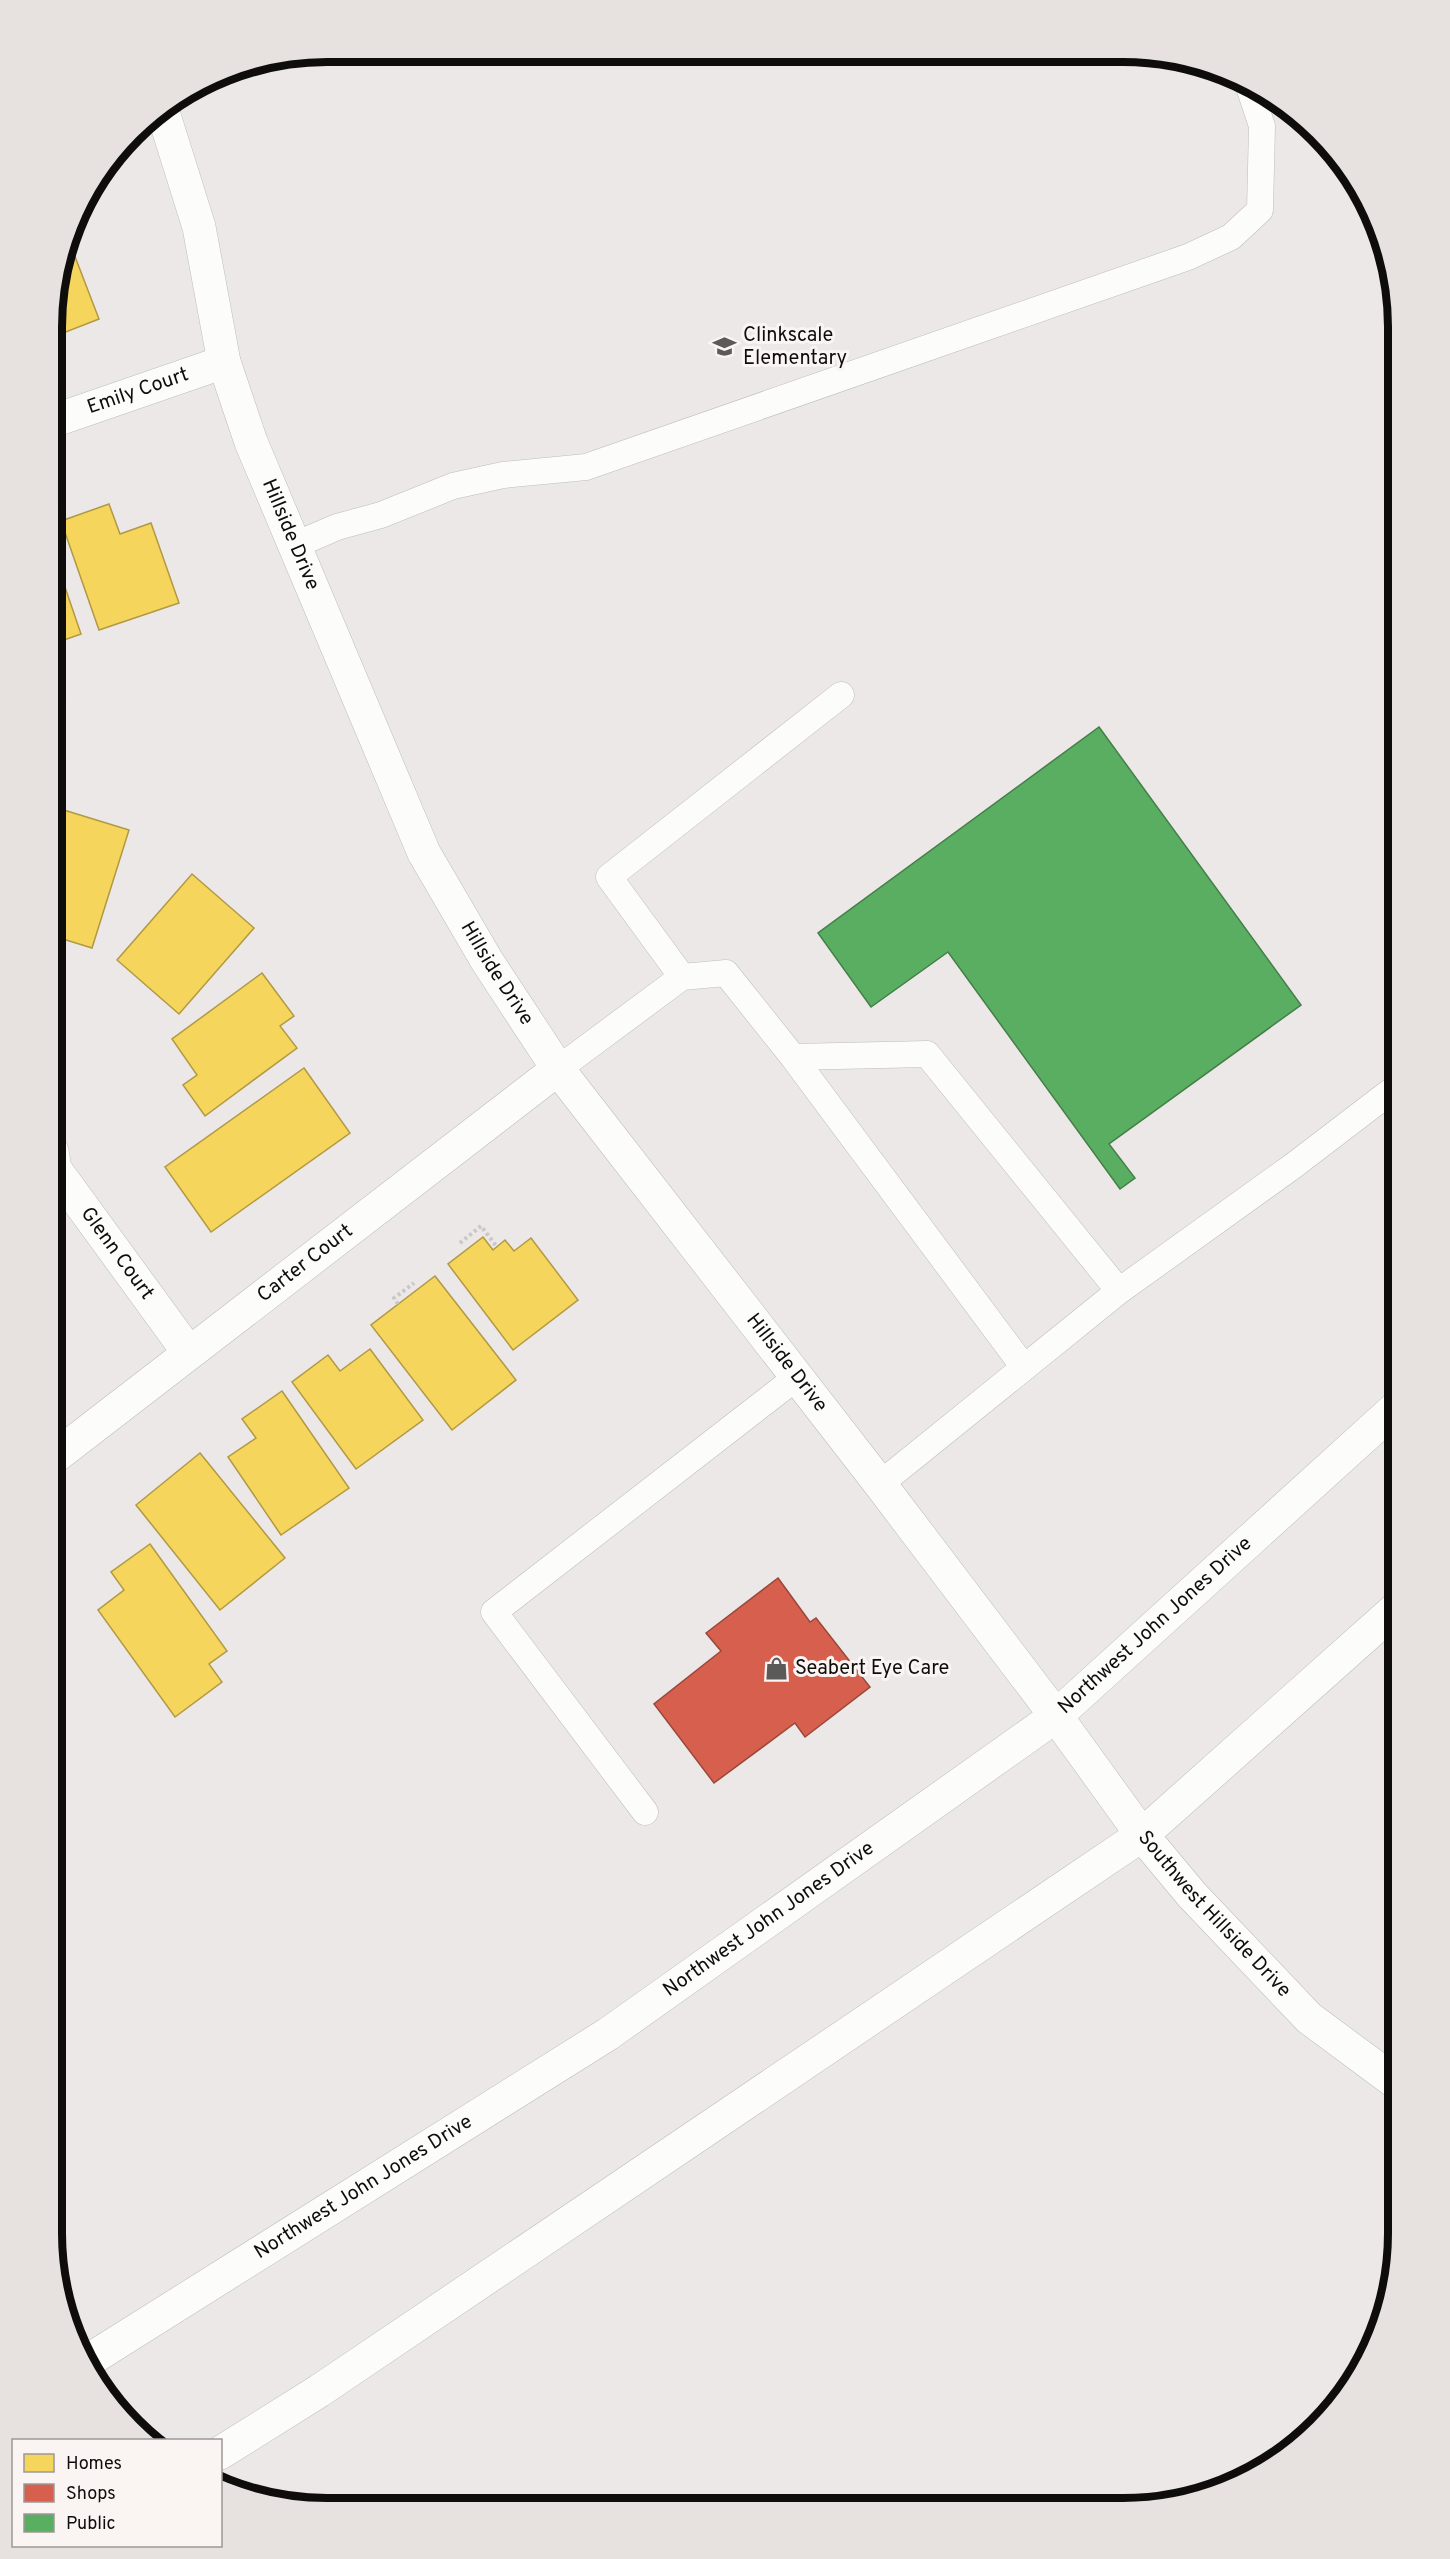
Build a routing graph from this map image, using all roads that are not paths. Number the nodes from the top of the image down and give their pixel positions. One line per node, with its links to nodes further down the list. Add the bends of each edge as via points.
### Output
1 (1252, 95): 5 (lane, via 1262,126 1260,210 1231,237 1188,257 586,466 503,474 453,486)
2 (164, 117): 3 (street, Hillside Drive, via 199,227)
3 (224, 362): 4 (street, Emily Court); 5 (street, Hillside Drive)
4 (62, 418)
5 (293, 546): 9 (street, Hillside Drive, via 424,853 487,961)
6 (841, 695): 7 (lane, via 609,877)
7 (682, 977): 8 (lane, via 726,973); 9 (lane)
8 (793, 1057): 12 (lane, via 927,1054); 14 (lane)
9 (558, 1069): 13 (street, Carter Court); 15 (street, Hillside Drive)
10 (1388, 1093): 12 (lane)
11 (62, 1179): 13 (street, Glenn Court)
12 (1119, 1291): 14 (lane)
13 (189, 1353): 17 (street, Carter Court)
14 (1023, 1366): 18 (lane)
15 (797, 1377): 18 (street, Hillside Drive); 21 (lane, via 494,1612)
16 (1388, 1415): 20 (street, Northwest John Jones Drive)
17 (62, 1451)
18 (880, 1484): 20 (street, Hillside Drive)
19 (1388, 1616): 22 (street)
20 (1056, 1716): 22 (street, Southwest Hillside Drive); 24 (street, Northwest John Jones Drive, via 608,2034)
21 (645, 1812)
22 (1142, 1835): 23 (street, Southwest Hillside Drive, via 1192,1895 1309,2018); 25 (street, via 319,2391)
23 (1388, 2077)
24 (93, 2357)
25 (222, 2452)

